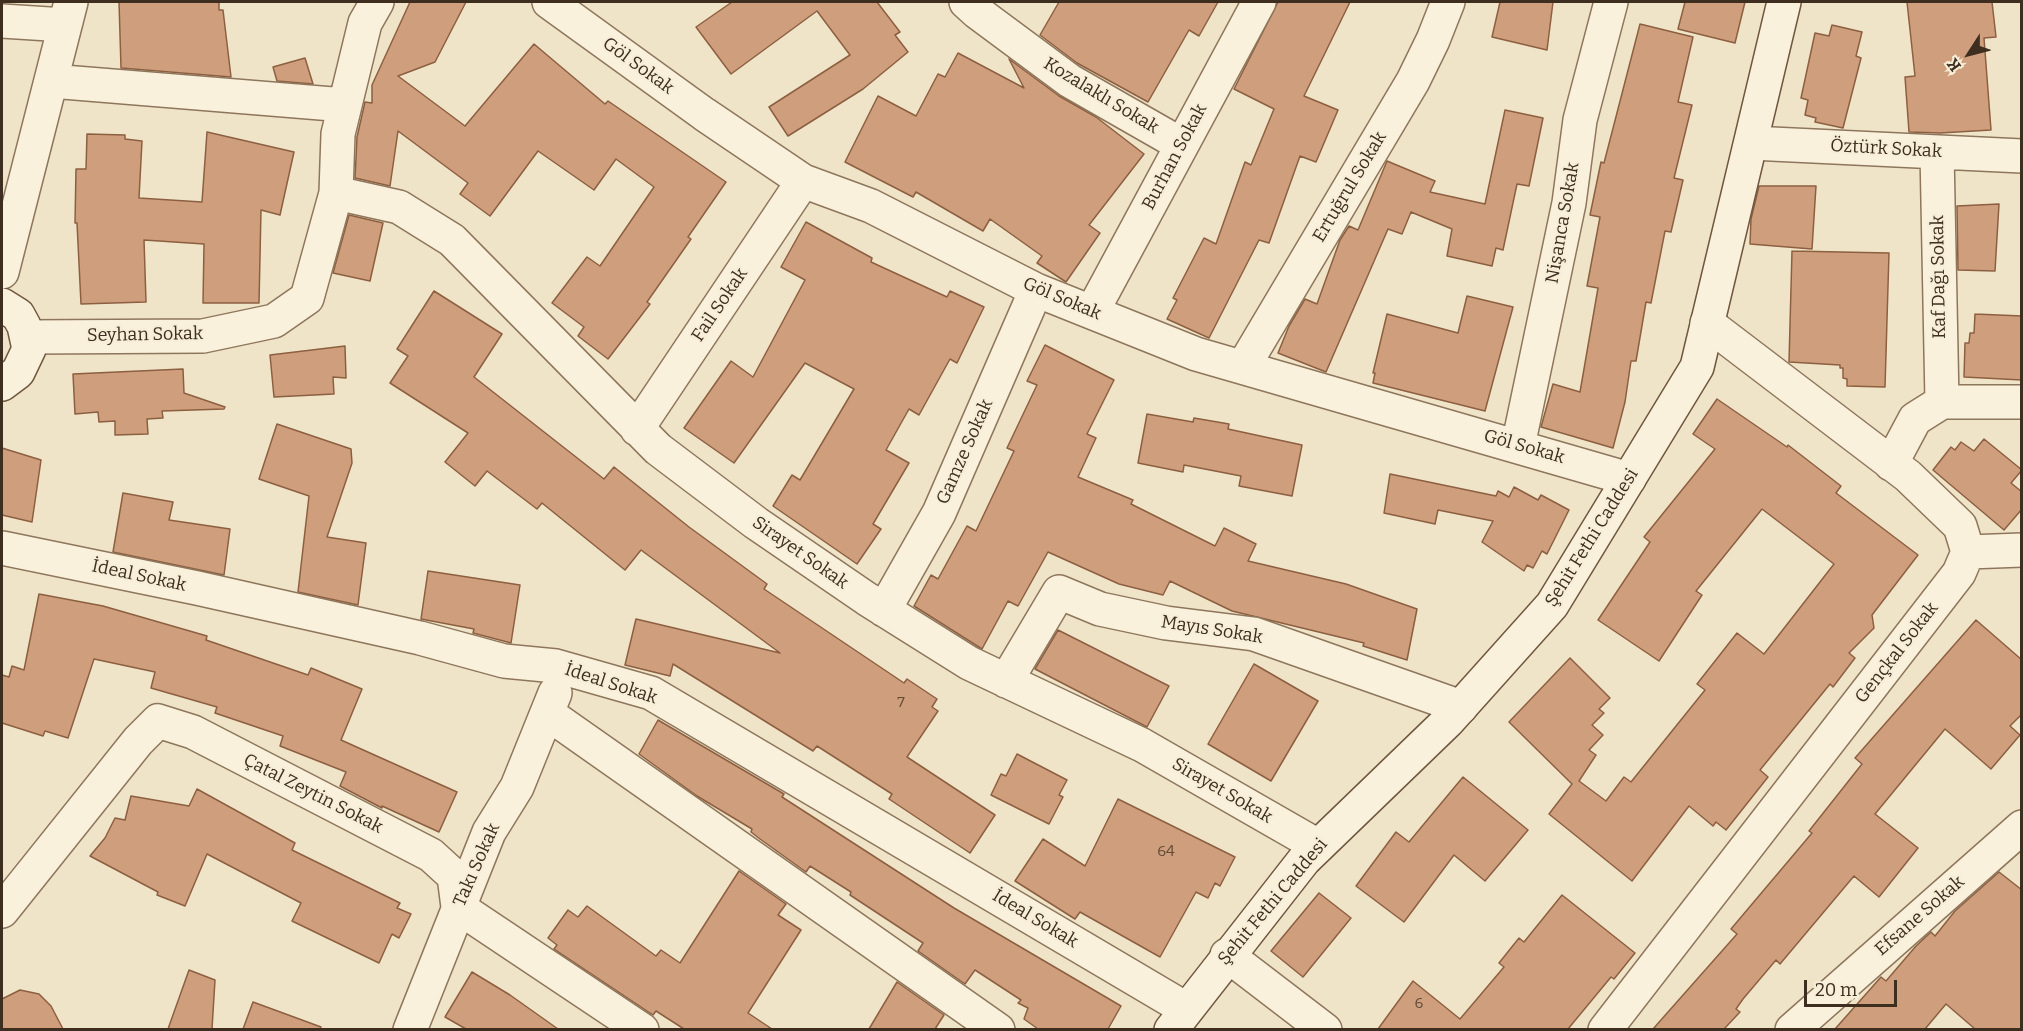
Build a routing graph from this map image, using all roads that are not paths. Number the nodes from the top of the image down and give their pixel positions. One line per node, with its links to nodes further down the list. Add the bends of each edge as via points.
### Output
1 (377, 2): 11 (street, Seyhan Sokak, via 365,22)
2 (549, 2): 16 (street, Göl Sokak)
3 (966, 2): 13 (street, Kozalaklı Sokak, via 1070,81)
4 (1259, 2): 13 (street, Burhan Sokak)
5 (1448, 2): 24 (street, Ertuğrul Sokak, via 1413,81)
6 (1611, 2): 29 (street, Nişanca Sokak, via 1580,120 1569,203)
7 (1784, 2): 12 (street, Şehit Fethi Caddesi)
8 (68, 13): 9 (street); 10 (street)
9 (2, 21)
10 (51, 81): 11 (street); 18 (street)
11 (345, 105): 17 (street, Seyhan Sokak, via 338,134)
12 (1751, 143): 14 (street, Öztürk Sokak); 22 (street, Şehit Fethi Caddesi)
13 (1182, 145): 21 (street, Burhan Sokak)
14 (1937, 152): 15 (street, Öztürk Sokak); 26 (street, Kaf Dağı Sokak)
15 (2022, 156)
16 (803, 181): 19 (street, Göl Sokak, via 871,206); 28 (street, Fail Sokak)
17 (336, 193): 23 (street, Seyhan Sokak, via 307,298 274,321 203,336); 28 (street, Sirayet Sokak, via 399,207 452,240)
18 (2, 272)
19 (1036, 290): 21 (street, Göl Sokak); 35 (street, Gamze Sokak, via 939,513)
20 (2, 305): 23 (street, via 18,315)
21 (1092, 312): 24 (street, Göl Sokak, via 1196,354)
22 (1707, 323): 30 (street); 31 (street, Şehit Fethi Caddesi, via 1697,367)
23 (28, 337): 25 (street, via 25,362)
24 (1243, 367): 29 (street, Göl Sokak)
25 (2, 384)
26 (1942, 402): 27 (street); 30 (street, via 1915,419)
27 (2022, 402)
28 (637, 429): 35 (street, Sirayet Sokak, via 756,523)
29 (1518, 446): 31 (street, Göl Sokak)
30 (1891, 464): 34 (street, via 1960,526)
31 (1629, 479): 38 (street, Şehit Fethi Caddesi, via 1552,604)
32 (2, 548): 36 (street, İdeal Sokak, via 398,633 504,661)
33 (2022, 550): 34 (street)
34 (1968, 552): 50 (street, Gençkal Sokak, via 1959,573)
35 (885, 610): 37 (street, Sirayet Sokak, via 969,663)
36 (564, 670): 39 (street, Takı Sokak); 45 (street, İdeal Sokak, via 651,693)
37 (1006, 681): 38 (street, Mayıs Sokak, via 1059,592 1100,609 1166,623 1254,634); 41 (street, Sirayet Sokak, via 1142,745)
38 (1461, 707): 41 (street, Şehit Fethi Caddesi)
39 (547, 712): 42 (street, Takı Sokak, via 517,787 489,832); 48 (street)
40 (2022, 827): 51 (street, Efsane Sokak)
41 (1318, 846): 44 (street, Şehit Fethi Caddesi)
42 (458, 907): 43 (street, Çatal Zeytin Sokak, via 454,876 431,855 193,732 158,722 138,741); 46 (street, Takı Sokak); 47 (street)
43 (2, 911)
44 (1227, 955): 45 (street, Şehit Fethi Caddesi); 49 (street)
45 (1179, 1019)
46 (410, 1029)
47 (642, 1029)
48 (998, 1029)
49 (1325, 1029)
50 (1605, 1029)
51 (1792, 1029)

